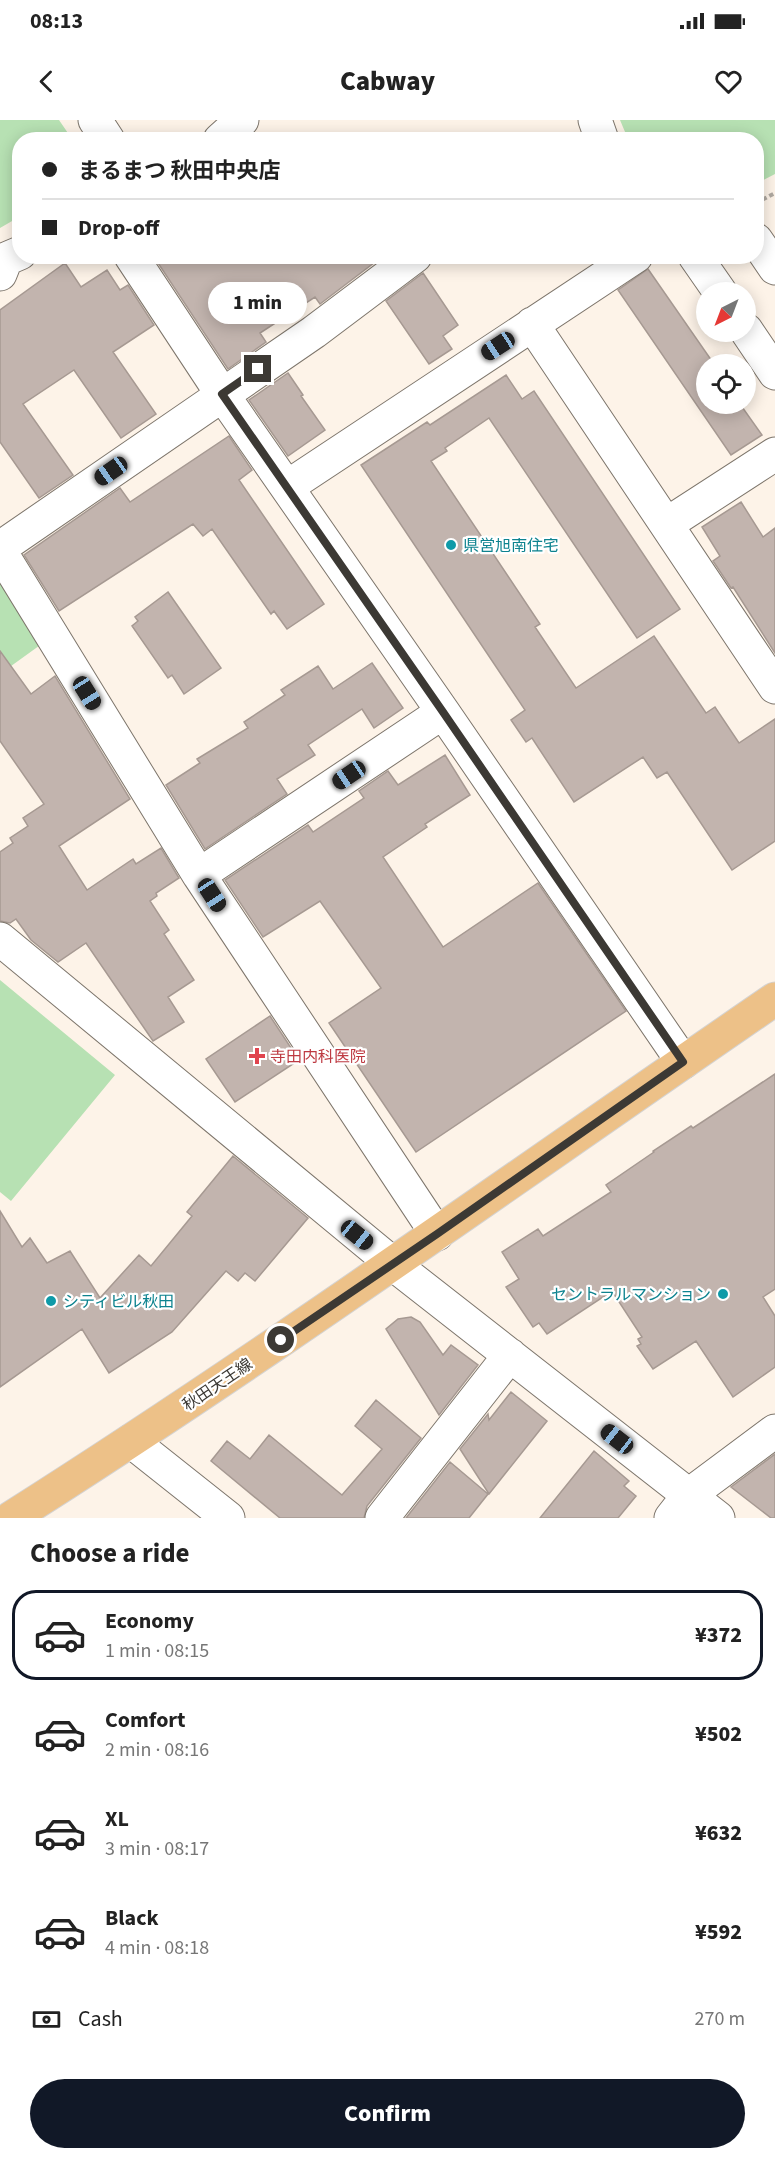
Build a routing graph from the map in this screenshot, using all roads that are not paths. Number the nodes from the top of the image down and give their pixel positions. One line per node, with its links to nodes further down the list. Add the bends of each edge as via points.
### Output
1 (242, 120): 2 (street)
2 (229, 132)
3 (764, 252): 9 (street)
4 (12, 256): 10 (street, via 6,259)
5 (135, 264): 15 (street)
6 (405, 264): 15 (street)
7 (624, 264): 12 (street)
8 (701, 264): 11 (street)
9 (775, 268)
10 (0, 274)
11 (713, 282)
12 (532, 324): 17 (street); 18 (street)
13 (754, 342): 14 (street)
14 (775, 373)
15 (222, 394): 17 (street); 19 (street)
16 (775, 454): 18 (street)
17 (287, 487): 21 (street)
18 (667, 524): 20 (street)
19 (0, 550): 22 (street)
20 (775, 687)
21 (443, 712): 22 (street); 25 (street)
22 (199, 875): 26 (street)
23 (0, 939): 27 (street)
24 (775, 999): 25 (main road, 秋田天王線)
25 (683, 1062): 26 (main road, 秋田天王線)
26 (437, 1234): 27 (main road, 秋田天王線)
27 (393, 1264): 28 (street); 30 (main road, 秋田天王線)
28 (510, 1355): 31 (street); 34 (street)
29 (775, 1431): 31 (street)
30 (131, 1441): 32 (main road, 秋田天王線); 33 (street)
31 (680, 1507): 35 (street)
32 (11, 1518)
33 (228, 1518)
34 (382, 1518)
35 (718, 1518)

